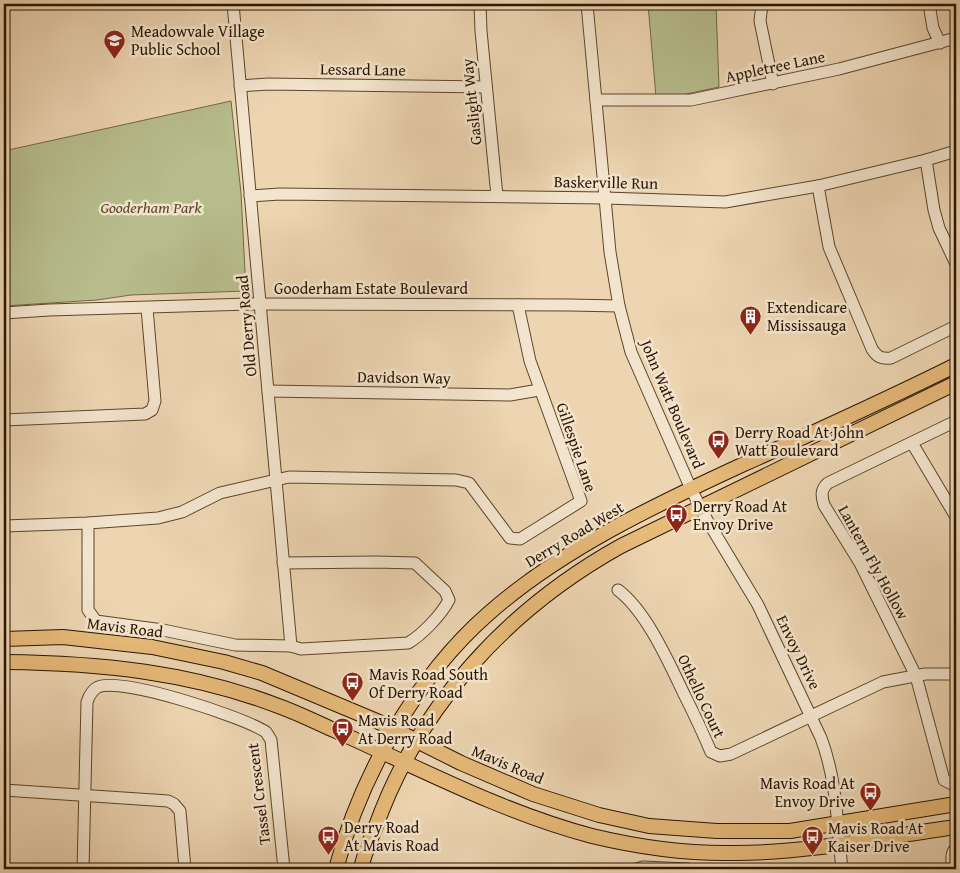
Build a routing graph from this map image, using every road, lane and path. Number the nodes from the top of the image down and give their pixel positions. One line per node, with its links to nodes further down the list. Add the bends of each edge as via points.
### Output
1 (233, 4): 9 (street, Old Derry Road)
2 (480, 4): 10 (street, Gaslight Way)
3 (588, 4): 11 (street, John Watt Boulevard)
4 (762, 4): 8 (street, via 760,21)
5 (929, 4): 7 (street, via 933,28)
6 (956, 38): 7 (street, Appletree Lane)
7 (940, 43): 8 (street, Appletree Lane)
8 (773, 84): 11 (street, Appletree Lane, via 691,100)
9 (240, 86): 10 (street, Lessard Lane); 15 (street, Old Derry Road)
10 (486, 87): 16 (street, Gaslight Way)
11 (596, 100): 17 (street, John Watt Boulevard)
12 (956, 151): 13 (street, Baskerville Run)
13 (926, 160): 14 (street, Baskerville Run); 18 (street, via 939,228)
14 (818, 186): 17 (street, Baskerville Run, via 725,202); 24 (street, via 829,247 876,355 882,359 891,358)
15 (250, 196): 16 (street, Baskerville Run); 19 (street, Old Derry Road)
16 (497, 196): 17 (street, Baskerville Run)
17 (605, 198): 21 (street, John Watt Boulevard)
18 (956, 264)
19 (260, 304): 20 (street, Gooderham Estate Boulevard); 22 (street, Gooderham Estate Boulevard); 28 (street, Old Derry Road)
20 (518, 305): 21 (street, Gooderham Estate Boulevard); 27 (street, Gillespie Lane)
21 (619, 306): 33 (street, John Watt Boulevard, via 631,352)
22 (147, 308): 23 (street, Gooderham Estate Boulevard); 29 (street, via 155,402 152,410 145,414)
23 (4, 313)
24 (956, 326)
25 (956, 365): 33 (main road, Derry Road West)
26 (956, 383): 34 (main road, Derry Road West)
27 (540, 390): 28 (street, Davidson Way, via 510,395); 32 (street, Gillespie Lane, via 581,501 520,539 510,538 469,483 456,480 299,477)
28 (268, 391): 32 (street, Old Derry Road)
29 (4, 420)
30 (956, 422): 31 (street, Lantern Fly Hollow)
31 (912, 443): 35 (street); 44 (street, Lantern Fly Hollow, via 828,483 821,496 860,563)
32 (276, 480): 36 (street, via 220,494 182,512 158,518); 38 (street, Old Derry Road)
33 (691, 489): 34 (street, Envoy Drive); 46 (main road, Derry Road West, via 610,530 557,562 488,614 460,640 421,690)
34 (700, 508): 45 (street, Envoy Drive, via 758,605); 47 (main road, Derry Road West, via 591,563 531,606 471,664)
35 (956, 517)
36 (88, 523): 37 (street); 41 (street, via 88,610 96,621 163,630 235,645)
37 (4, 526)
38 (283, 563): 41 (street, Old Derry Road); 41 (street, via 415,564 445,591 449,600 408,643 300,649)
39 (618, 590): 45 (street, Othello Court, via 630,600 666,656 711,752 720,756 731,754)
40 (4, 639): 46 (main road, Mavis Road, via 63,637 152,647 224,662 262,673)
41 (291, 646)
42 (4, 662): 48 (main road, via 56,662 136,669 240,692 283,707)
43 (956, 674): 44 (street)
44 (916, 676): 45 (street, via 884,682); 50 (street, via 944,780)
45 (811, 716): 54 (street, Envoy Drive, via 828,758)
46 (396, 730): 47 (main road, Mavis Road); 48 (main road, Derry Road West)
47 (416, 740): 49 (main road, Derry Road West); 54 (main road, Mavis Road, via 533,794 599,815 649,826 781,831)
48 (383, 752): 49 (main road); 61 (main road, Derry Road West, via 364,787)
49 (403, 762): 56 (main road, via 524,814 617,841 736,853); 62 (main road, Derry Road West, via 386,798)
50 (956, 786)
51 (4, 790): 52 (street)
52 (84, 794): 58 (street); 59 (street, via 166,800 174,804 180,811); 60 (street, Tassel Crescent, via 87,702 96,688 136,690 197,704 264,730 270,736)
53 (956, 804): 54 (main road, Mavis Road)
54 (838, 823): 56 (street, Envoy Drive)
55 (956, 827): 56 (main road)
56 (840, 844): 65 (street, Envoy Drive)
57 (956, 848): 66 (street, via 952,857)
58 (83, 869)
59 (185, 869)
60 (284, 869)
61 (336, 869)
62 (361, 869)
63 (636, 869): 64 (street)
64 (688, 869)
65 (842, 869)
66 (953, 869)

